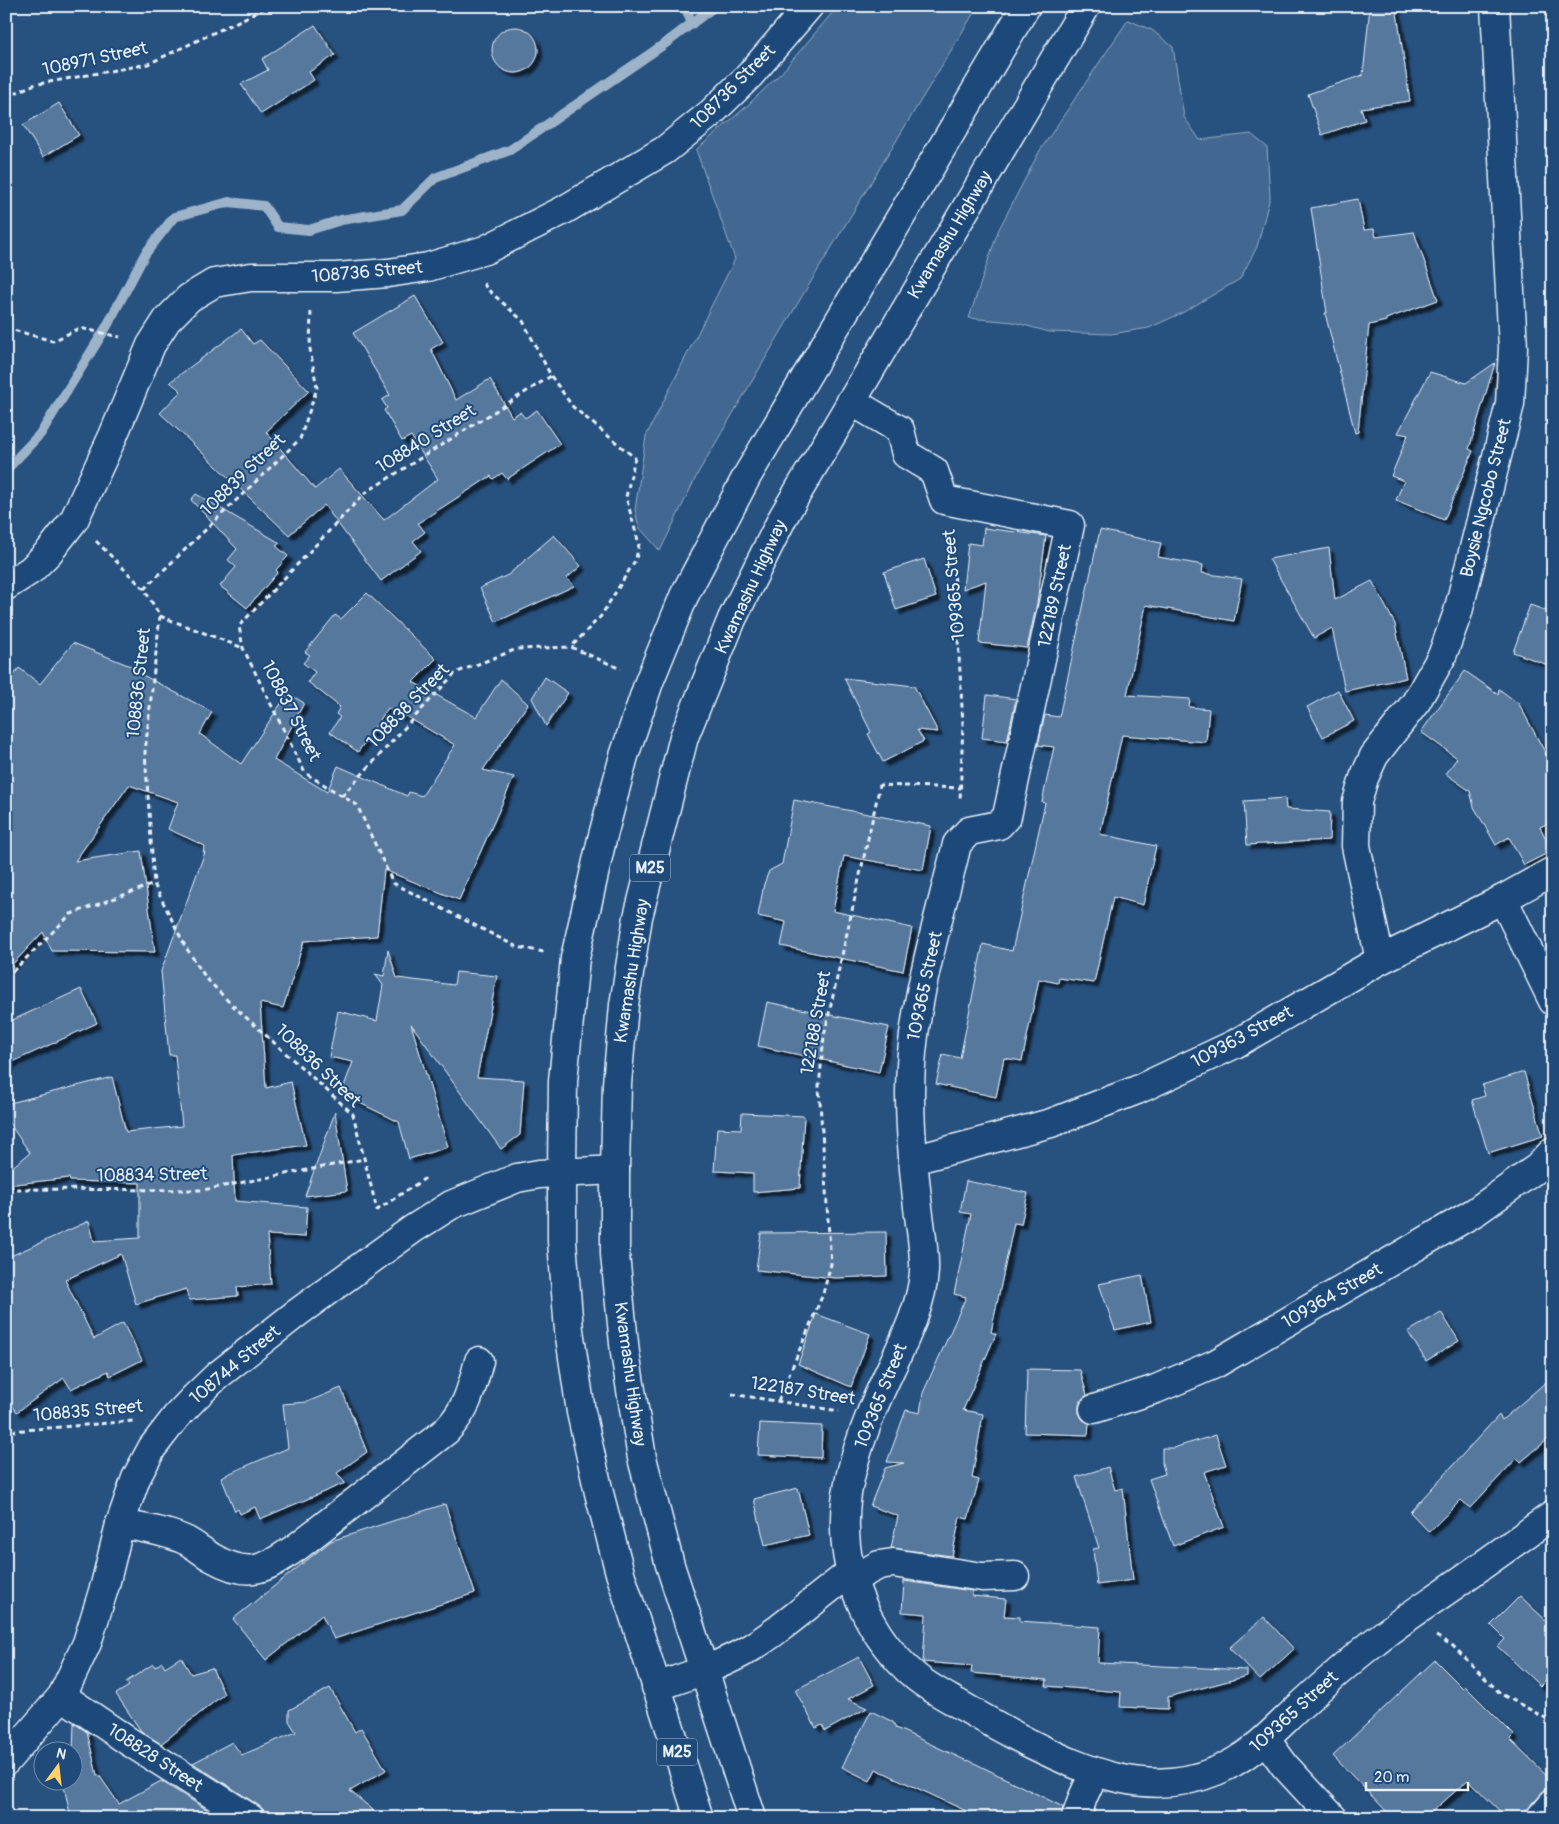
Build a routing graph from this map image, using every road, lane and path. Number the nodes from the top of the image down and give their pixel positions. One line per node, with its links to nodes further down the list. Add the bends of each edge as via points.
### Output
1 (270, 6): 6 (path, 108971 Street, via 148,64 33,86)
2 (809, 6): 7 (street, 108736 Street, via 750,75 711,113 665,150 564,210)
3 (1026, 6): 20 (street, M25, via 747,476 684,596)
4 (1086, 6): 12 (street, Kwamashu Highway / M25)
5 (1494, 6): 28 (street, Boysie Ngcobo Street, via 1513,348 1510,404 1458,612 1442,656 1416,702 1374,756 1357,802 1356,846)
6 (6, 97)
7 (473, 254): 8 (street, 108736 Street, via 428,268); 11 (path, via 486,288 523,321)
8 (336, 277): 14 (street, 108736 Street, via 251,277 214,283 189,298 151,345); 16 (path, 108839 Street, via 311,310 310,349 317,388 300,439)
9 (6, 328): 10 (path, via 53,341 80,328)
10 (124, 338)
11 (551, 376): 18 (path, via 573,408 635,458 626,497 639,544 636,559 601,616); 19 (path, 108840 Street, via 365,493 239,626)
12 (851, 401): 13 (street, via 900,430 906,454 934,471); 34 (street, Kwamashu Highway / M25, via 774,534 732,620 684,737 638,917 624,1005 617,1084)
13 (944, 500): 21 (path, 109365 Street, via 954,569 963,724); 23 (street, 122189 Street, via 1070,525 1007,816 999,825 969,831)
14 (74, 520): 15 (street, 108736 Street, via 31,570); 16 (path, 108836 Street)
15 (6, 586)
16 (144, 589): 17 (path, 108836 Street)
17 (160, 616): 19 (path, 108837 Street); 25 (path, 108836 Street, via 145,752)
18 (571, 647): 20 (path, 108838 Street); 22 (path, 108838 Street, via 516,650 455,673)
19 (243, 648): 22 (path, 108837 Street, via 306,773)
20 (649, 682): 27 (street, M25, via 624,756)
21 (961, 788): 23 (path, 109365 Street); 40 (path, 122188 Street, via 880,785 824,1036 819,1087 831,1264 823,1294)
22 (342, 796): 27 (path, 108837 Street, via 357,806 393,883 517,947)
23 (958, 844): 33 (street, 109365 Street, via 912,1042)
24 (1553, 871): 26 (street, 109363 Street)
25 (154, 884): 29 (path, via 71,914); 32 (path, 108836 Street, via 185,946 206,978 353,1114)
26 (1503, 899): 28 (street, 109363 Street); 30 (street)
27 (575, 958): 35 (street, M25, via 564,1081)
28 (1380, 960): 33 (street, 109363 Street, via 1235,1044 1137,1090 1050,1123)
29 (6, 978)
30 (1553, 1001)
31 (1553, 1151): 41 (street, 109364 Street, via 1537,1168 1475,1212 1215,1364)
32 (364, 1159): 36 (path, 108834 Street, via 203,1190 13,1189); 37 (path, 108836 Street, via 377,1210 424,1179)
33 (913, 1160): 42 (street, 109365 Street, via 924,1271 918,1304)
34 (615, 1170): 35 (street, 108744 Street); 50 (street, Kwamashu Highway / M25, via 615,1255 642,1458 670,1565)
35 (562, 1172): 37 (street, 108744 Street, via 517,1178); 51 (street, M25, via 562,1241 569,1330 581,1412 618,1564)
36 (6, 1176)
37 (451, 1205): 43 (street, 108744 Street, via 413,1229 239,1358)
38 (479, 1361): 46 (street, via 467,1401 446,1430 272,1564 255,1570 235,1568 167,1533)
39 (732, 1394): 40 (path, 122187 Street)
40 (778, 1401): 42 (path, 122187 Street)
41 (1094, 1409)
42 (870, 1416): 47 (street, 109365 Street, via 849,1486 844,1517)
43 (176, 1417): 44 (path, 108835 Street, via 12,1431); 46 (street, 108744 Street, via 152,1448 136,1478)
44 (6, 1439)
45 (1553, 1515): 49 (street, 109365 Street)
46 (120, 1524): 52 (street, 108744 Street, via 87,1643)
47 (851, 1576): 48 (street, via 893,1563 988,1577); 50 (street, via 742,1652); 56 (street, 109365 Street, via 871,1624 891,1652 917,1678 1003,1729)
48 (1016, 1576)
49 (1406, 1618): 53 (path, via 1453,1646 1502,1694); 54 (street, 109365 Street, via 1322,1686)
50 (704, 1671): 51 (street); 60 (street, Kwamashu Highway / M25)
51 (656, 1687): 59 (street, M25)
52 (62, 1696): 55 (street, 108744 Street); 58 (street, 108828 Street)
53 (1553, 1722)
54 (1266, 1740): 56 (street, 109365 Street, via 1213,1773 1180,1781 1153,1784); 62 (street, via 1285,1766)
55 (6, 1761)
56 (1094, 1773): 61 (street)
57 (1553, 1803): 63 (street)
58 (250, 1818)
59 (699, 1818)
60 (752, 1818)
61 (1076, 1818)
62 (1333, 1818)
63 (1540, 1818)

